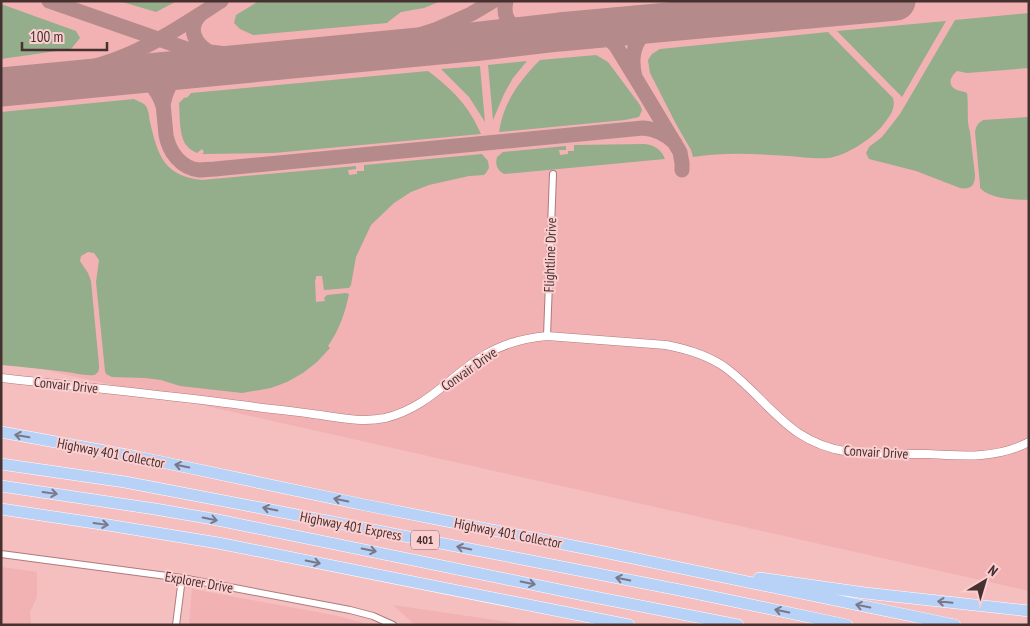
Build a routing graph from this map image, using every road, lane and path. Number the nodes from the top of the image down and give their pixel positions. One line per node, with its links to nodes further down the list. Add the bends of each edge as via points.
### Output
1 (553, 174): 2 (street, Flightline Drive)
2 (547, 336): 3 (street, Convair Drive, via 495,349 414,407 370,420); 5 (street, Convair Drive, via 666,345 699,353 733,374 794,430 808,440 832,449 982,455 1007,451)
3 (1, 378)
4 (1, 432): 10 (highway, Highway 401 Collector / 401, one-way to 4)
5 (1029, 442)
6 (1, 464): 17 (highway, Highway 401 Express / 401, one-way to 6, via 125,482)
7 (1, 486): 16 (highway, Highway 401 Express / 401, one-way to 16, via 155,508)
8 (1, 510): 15 (highway, one-way to 15, via 218,543)
9 (1, 554): 11 (street, Explorer Drive)
10 (680, 568): 12 (highway, one-way to 10); 18 (highway, Highway 401 Collector / 401, one-way to 10)
11 (182, 578): 13 (street); 14 (street, Explorer Drive, via 350,610)
12 (1029, 611)
13 (176, 625)
14 (393, 625)
15 (629, 625)
16 (738, 625)
17 (847, 625)
18 (955, 625)

